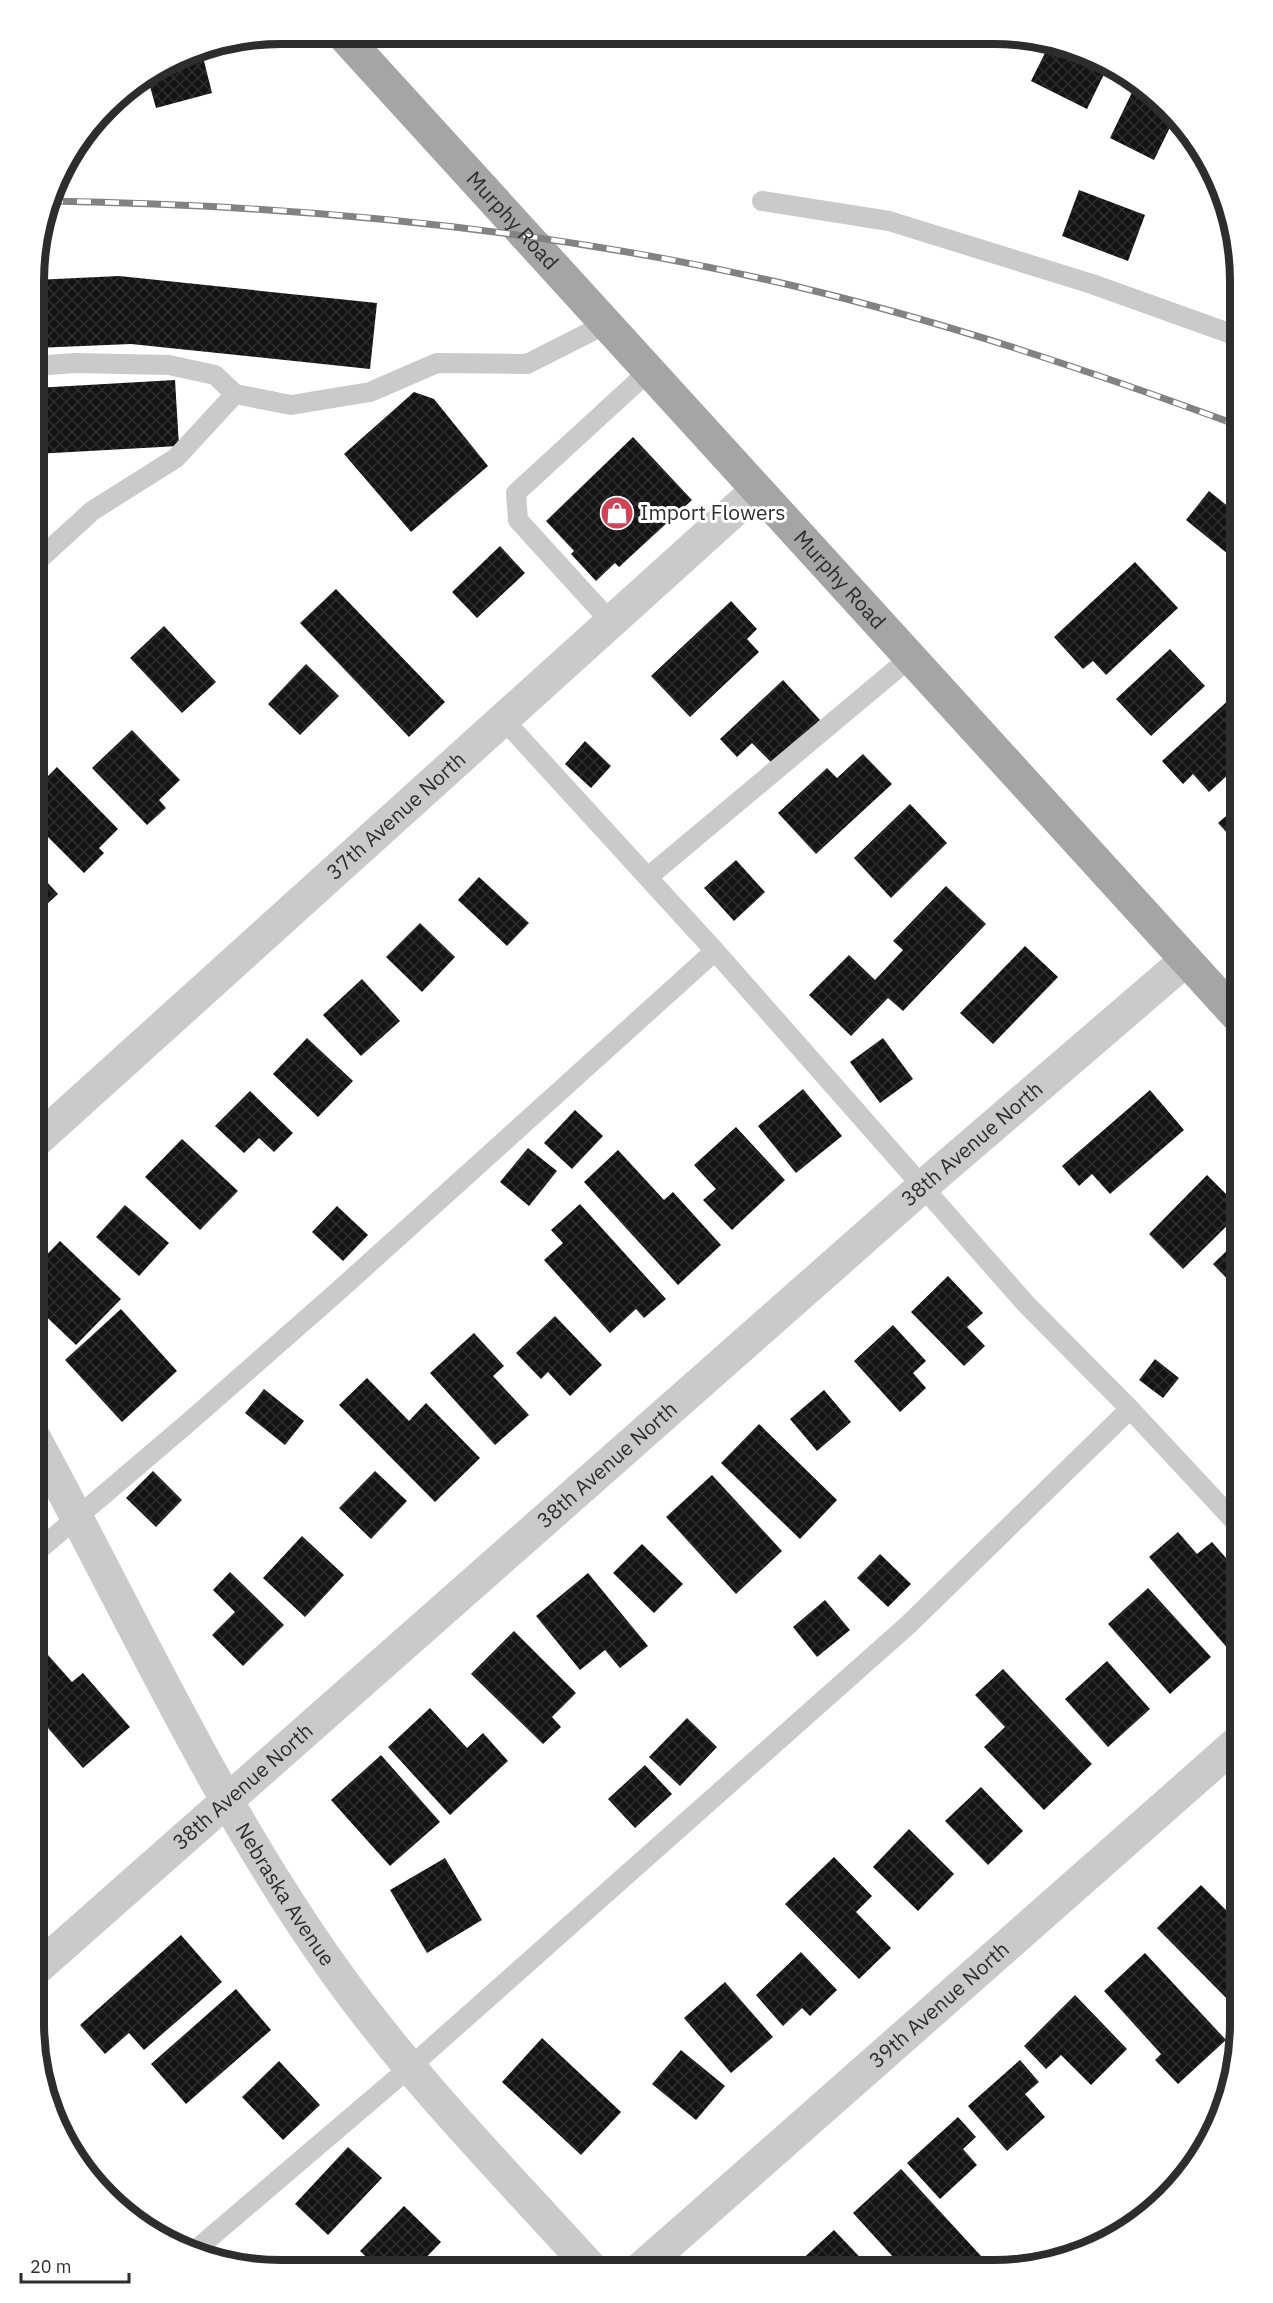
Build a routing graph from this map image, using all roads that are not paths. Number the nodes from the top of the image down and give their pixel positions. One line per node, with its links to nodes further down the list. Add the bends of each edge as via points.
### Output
1 (352, 44): 3 (main road, Murphy Road)
2 (762, 201): 4 (lane, via 889,221 1092,284)
3 (606, 324): 6 (main road, Murphy Road); 7 (lane, via 526,364 437,363 370,392 291,405)
4 (1230, 332)
5 (44, 365): 7 (lane, via 169,364 215,375)
6 (650, 371): 8 (main road, Murphy Road); 10 (lane, via 516,493 518,520)
7 (235, 394): 9 (lane, via 176,458 92,511)
8 (757, 490): 10 (street, 37th Avenue North); 11 (main road, Murphy Road)
9 (44, 555)
10 (611, 622): 12 (street, 37th Avenue North)
11 (911, 657): 13 (lane); 15 (main road, Murphy Road)
12 (503, 719): 13 (lane); 17 (street, 37th Avenue North)
13 (648, 877): 14 (lane)
14 (715, 951): 18 (lane); 21 (lane, via 336,1293)
15 (1186, 960): 16 (main road, Murphy Road); 18 (street, 38th Avenue North)
16 (1230, 1008)
17 (44, 1134)
18 (922, 1187): 19 (lane, via 1026,1304); 25 (street, 38th Avenue North)
19 (1130, 1409): 22 (lane); 27 (lane, via 908,1625)
20 (44, 1455): 21 (street, Nebraska Avenue)
21 (77, 1516): 23 (lane); 25 (street, Nebraska Avenue)
22 (1230, 1516)
23 (44, 1545)
24 (1230, 1749): 30 (street, 39th Avenue North)
25 (226, 1803): 26 (street, 38th Avenue North); 27 (street, Nebraska Avenue, via 337,1974)
26 (44, 1962)
27 (409, 2068): 28 (lane); 29 (street, Nebraska Avenue)
28 (201, 2246)
29 (583, 2259)
30 (651, 2259)

